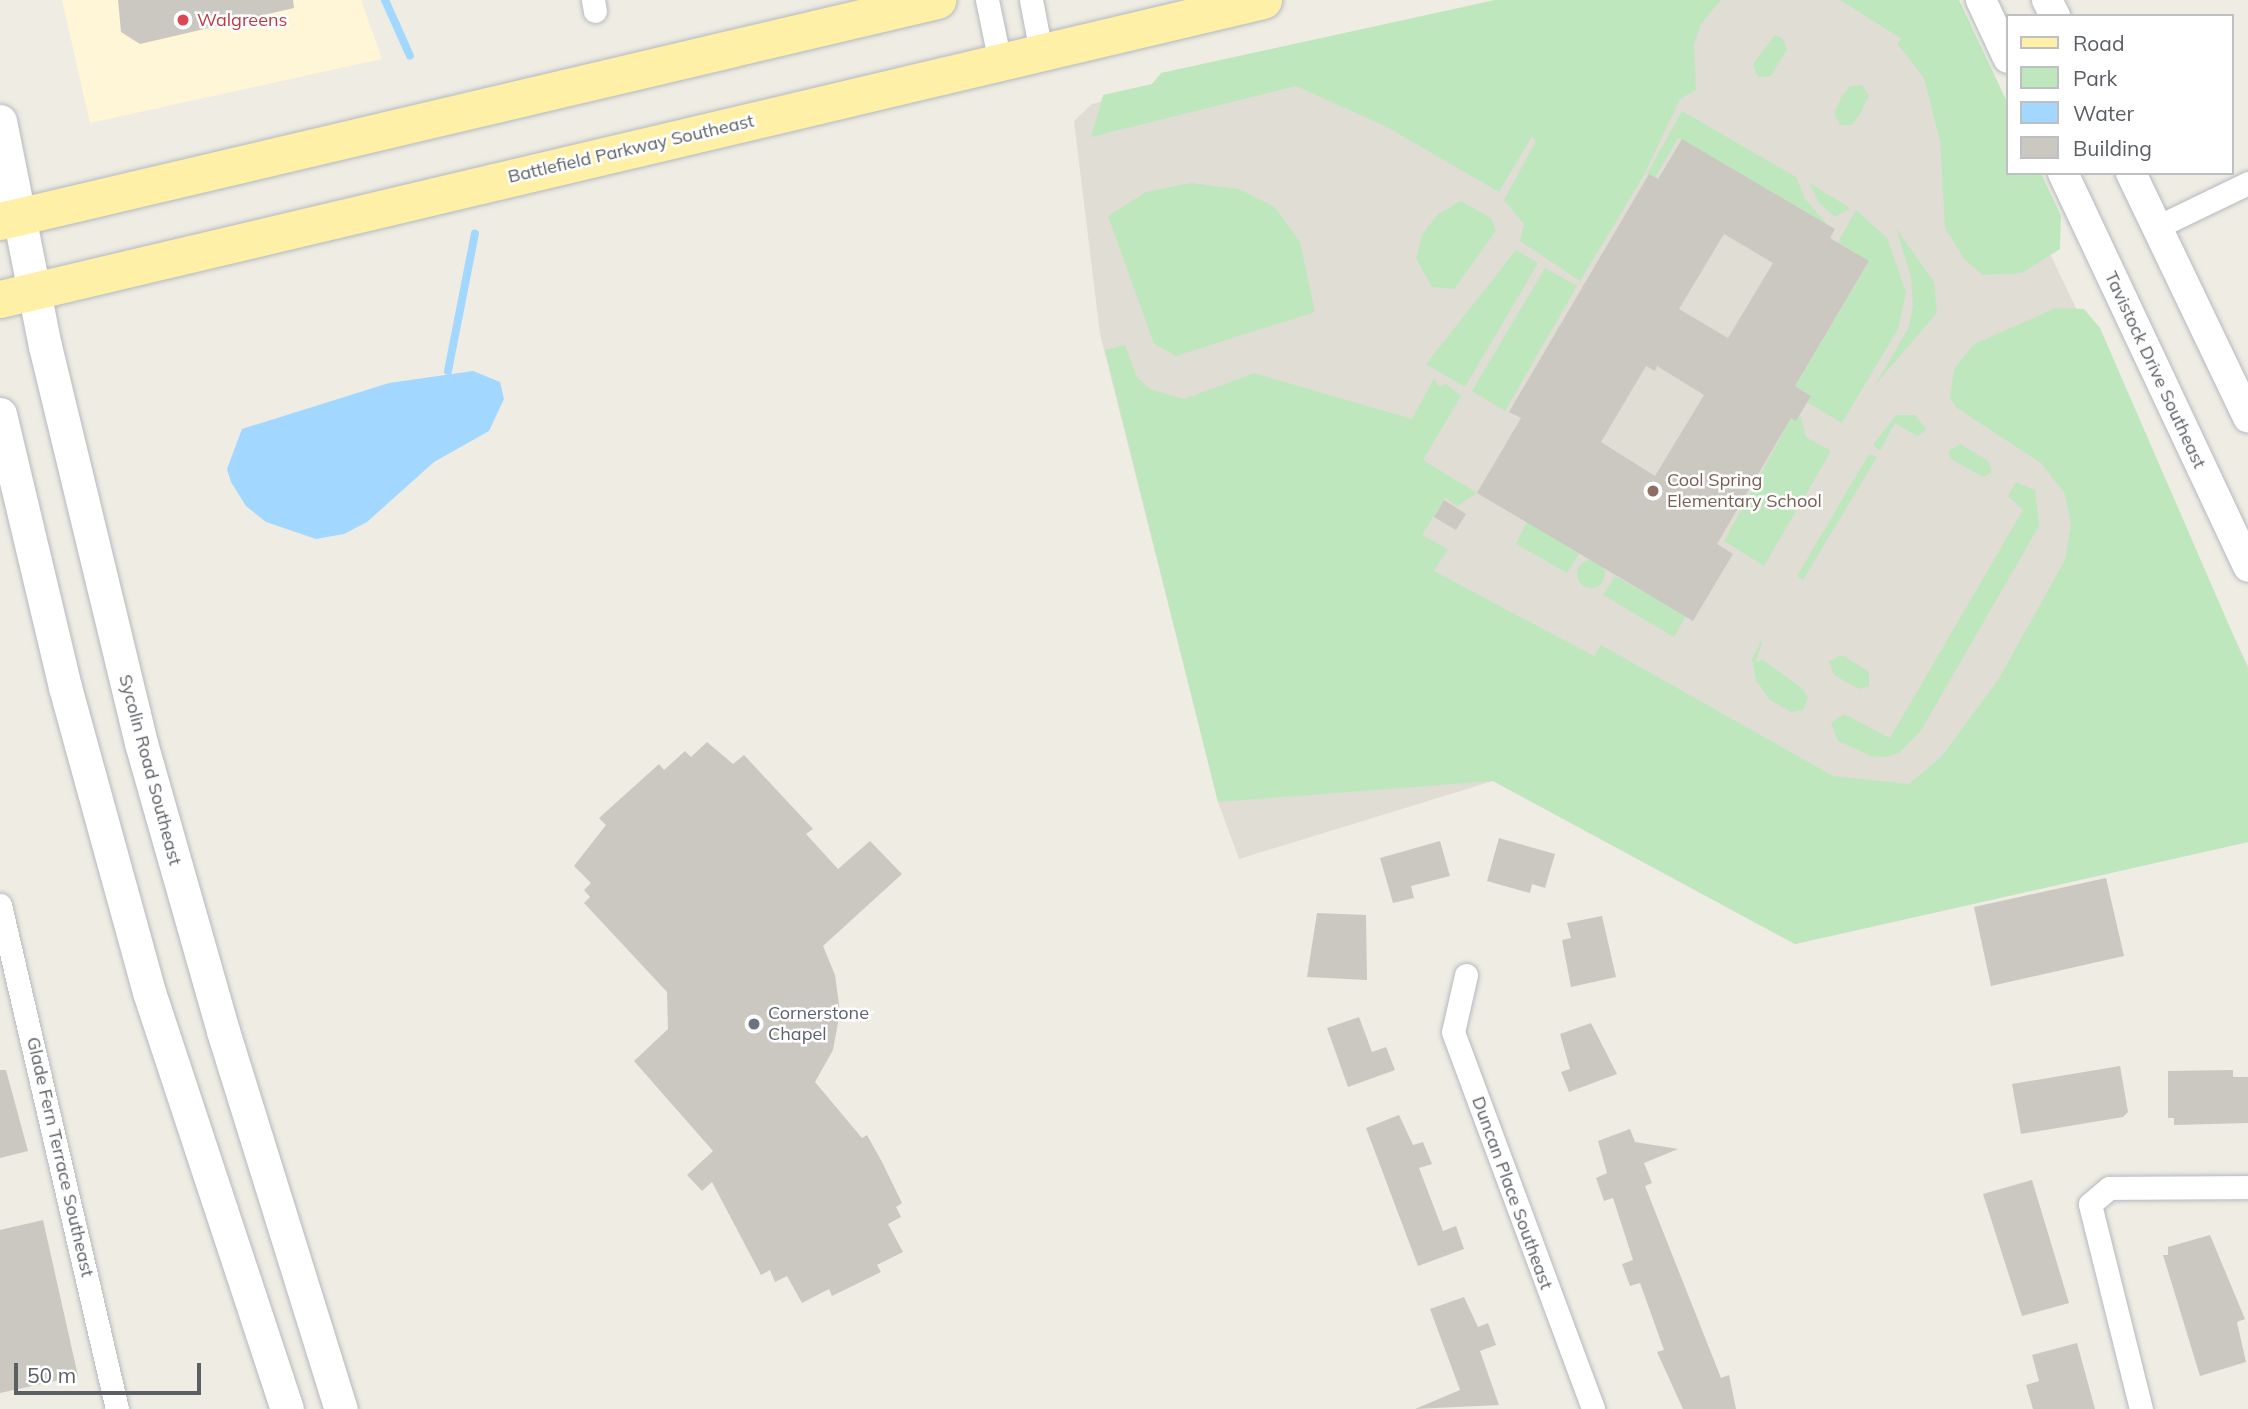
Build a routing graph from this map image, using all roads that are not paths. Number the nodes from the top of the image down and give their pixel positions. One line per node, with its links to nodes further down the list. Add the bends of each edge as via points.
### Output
1 (937, 0): 13 (main road)
2 (987, 0): 8 (street)
3 (1031, 0): 6 (street)
4 (1263, 0): 6 (main road, Battlefield Parkway Southeast)
5 (1981, 0): 7 (street)
6 (1041, 52): 8 (main road, Battlefield Parkway Southeast)
7 (2007, 56)
8 (1000, 62): 15 (main road, Battlefield Parkway Southeast)
9 (0, 121): 13 (main road, Sycolin Road Southeast)
10 (2064, 175): 18 (street, Tavistock Drive Southeast)
11 (2132, 175): 14 (street)
12 (2248, 183): 14 (street)
13 (9, 219): 15 (main road, Sycolin Road Southeast)
14 (2157, 227): 17 (street)
15 (17, 295): 25 (main road, Sycolin Road Southeast, via 223,1031)
16 (0, 414): 24 (main road, via 65,687 145,979)
17 (2248, 417)
18 (2248, 567)
19 (0, 905): 20 (street, Glade Fern Terrace Southeast)
20 (9, 975): 23 (street, Glade Fern Terrace Southeast)
21 (1466, 975): 26 (street, Duncan Place Southeast, via 1453,1032)
22 (2248, 1187): 27 (street, via 2109,1188 2090,1204)
23 (117, 1409)
24 (287, 1409)
25 (341, 1409)
26 (1593, 1409)
27 (2141, 1409)

